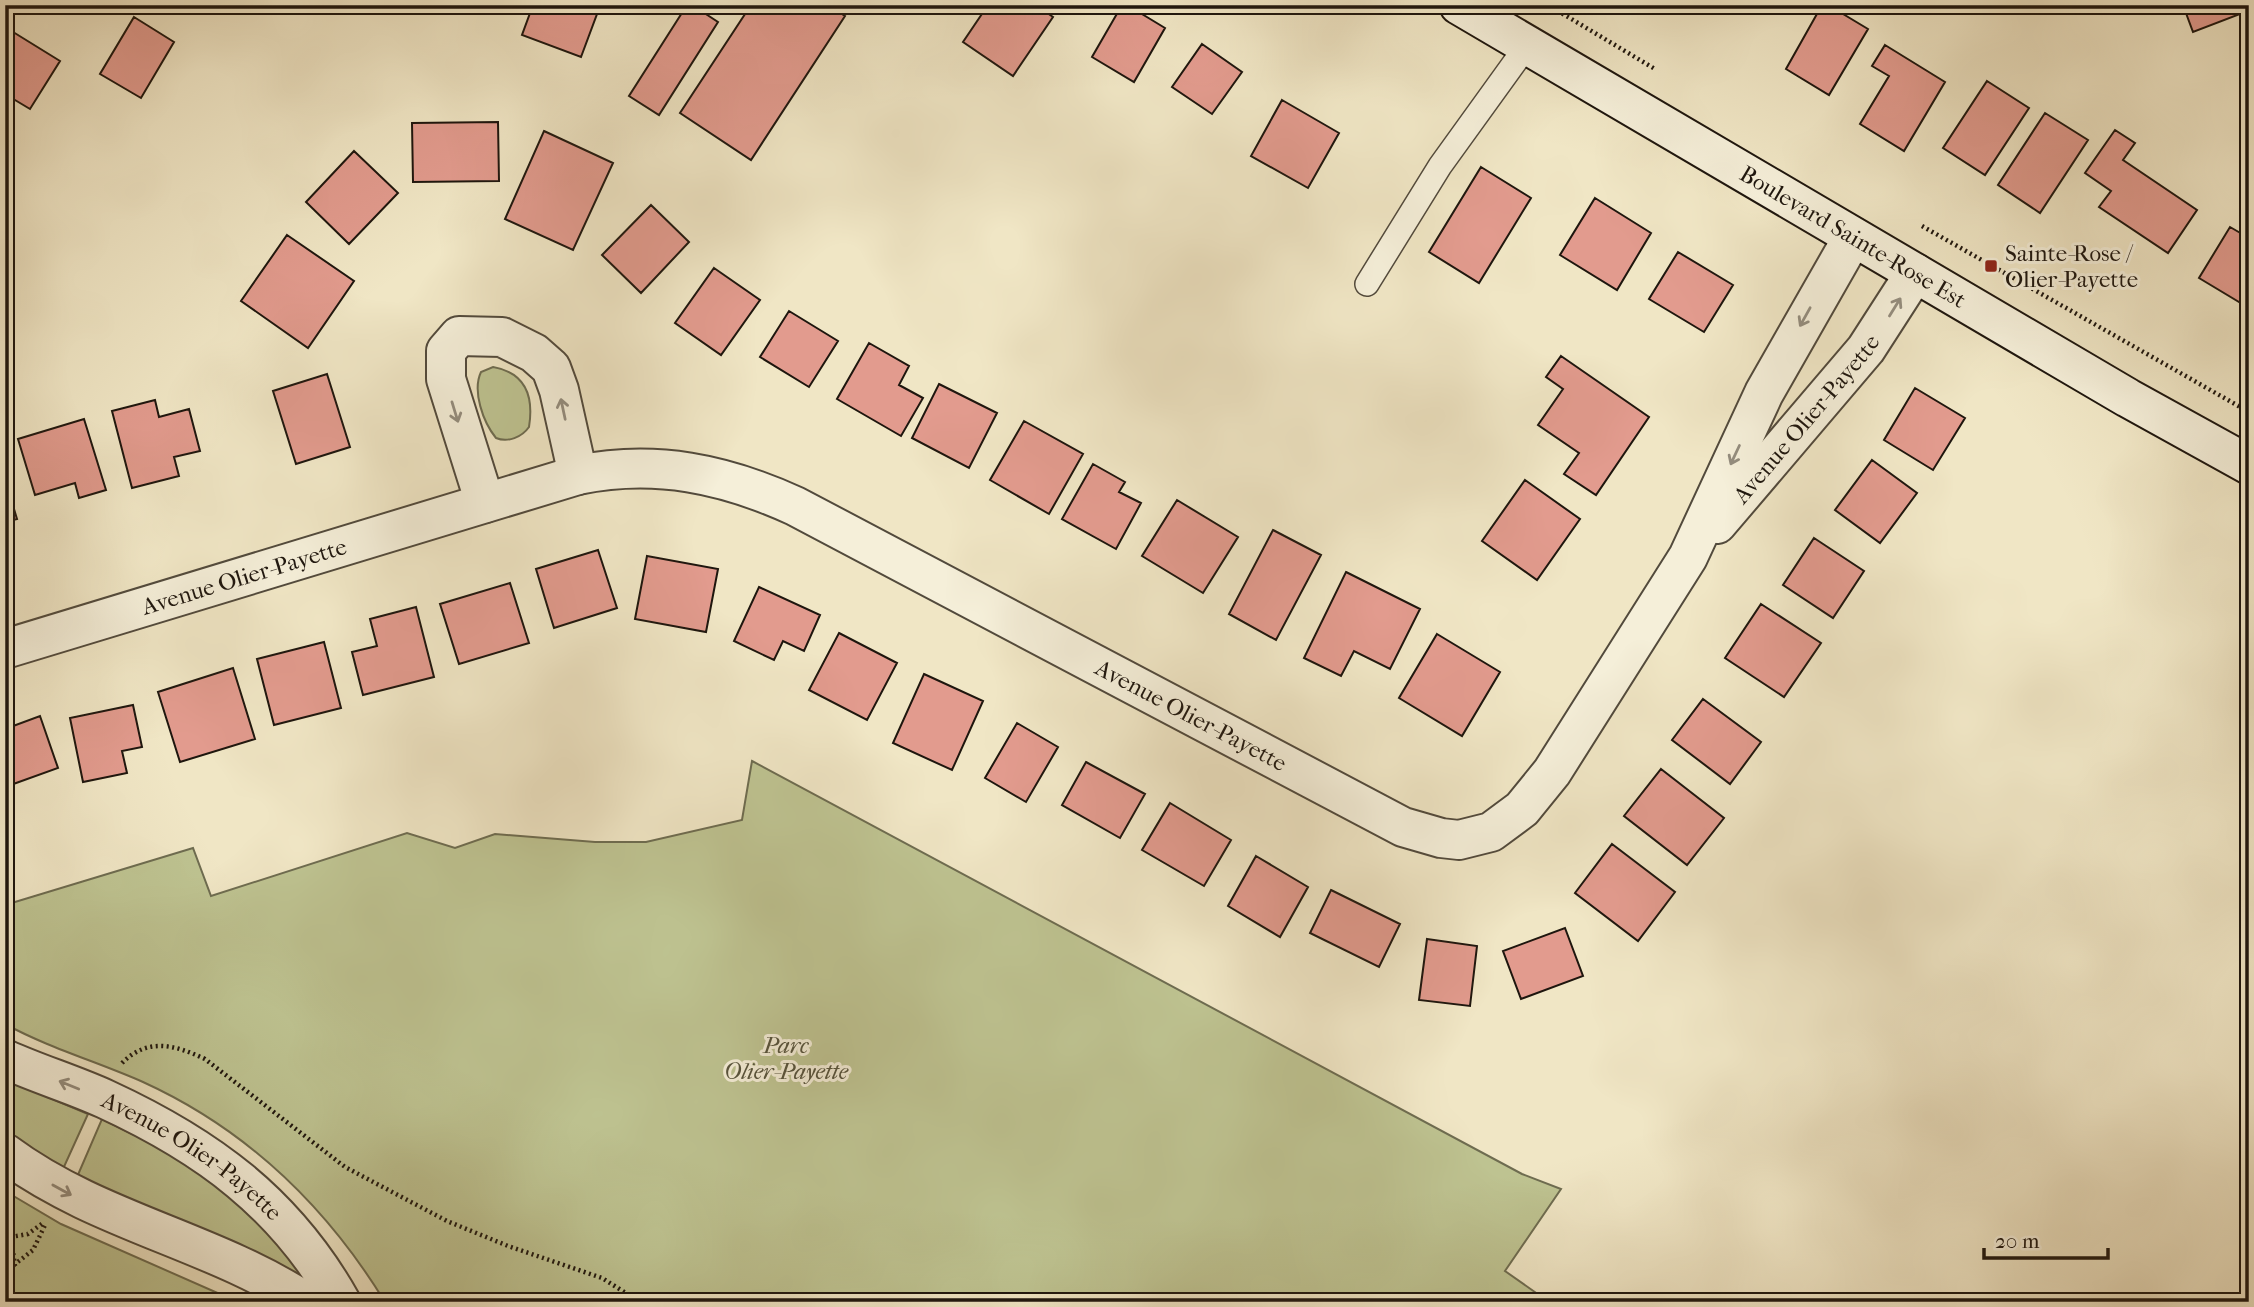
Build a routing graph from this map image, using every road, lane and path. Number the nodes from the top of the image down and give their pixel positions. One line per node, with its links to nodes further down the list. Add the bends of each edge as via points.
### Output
1 (1459, 5): 3 (street, Boulevard Sainte-Rose Est)
2 (1548, 5): 4 (path)
3 (1528, 44): 6 (street, Boulevard Sainte-Rose Est); 8 (lane, via 1440,166)
4 (1626, 52)
5 (1920, 225): 9 (path, Boulevard Sainte-Rose Est)
6 (1853, 237): 7 (street, Boulevard Sainte-Rose Est); 13 (street, Avenue Olier-Payette, one-way to 13, via 1764,393)
7 (1915, 273): 10 (street, Boulevard Sainte-Rose Est); 13 (street, Avenue Olier-Payette, one-way to 7, via 1858,359)
8 (1367, 284)
9 (2249, 412)
10 (2249, 465)
11 (578, 475): 12 (street, Avenue Olier-Payette); 12 (street, one-way to 12, via 551,368 534,353 502,337 459,336 446,351 446,379); 13 (street, Avenue Olier-Payette, via 627,468 674,469 720,477 769,494 1374,813 1424,834 1459,840 1491,832 1508,822 1536,793)
12 (485, 503): 14 (street, Avenue Olier-Payette)
13 (1688, 557)
14 (5, 649)
15 (5, 1059): 22 (street, Avenue Olier-Payette, one-way to 15, via 292,1229 223,1166 139,1116)
16 (116, 1071): 23 (path, via 132,1053 146,1046 181,1048 205,1059 345,1167 447,1221 602,1278)
17 (5, 1153): 21 (street, one-way to 21, via 82,1201 233,1263)
18 (8, 1238): 19 (path); 19 (path, via 28,1234 48,1217 33,1250)
19 (15, 1266): 20 (path)
20 (5, 1272)
21 (306, 1302)
22 (341, 1302)
23 (640, 1302)

